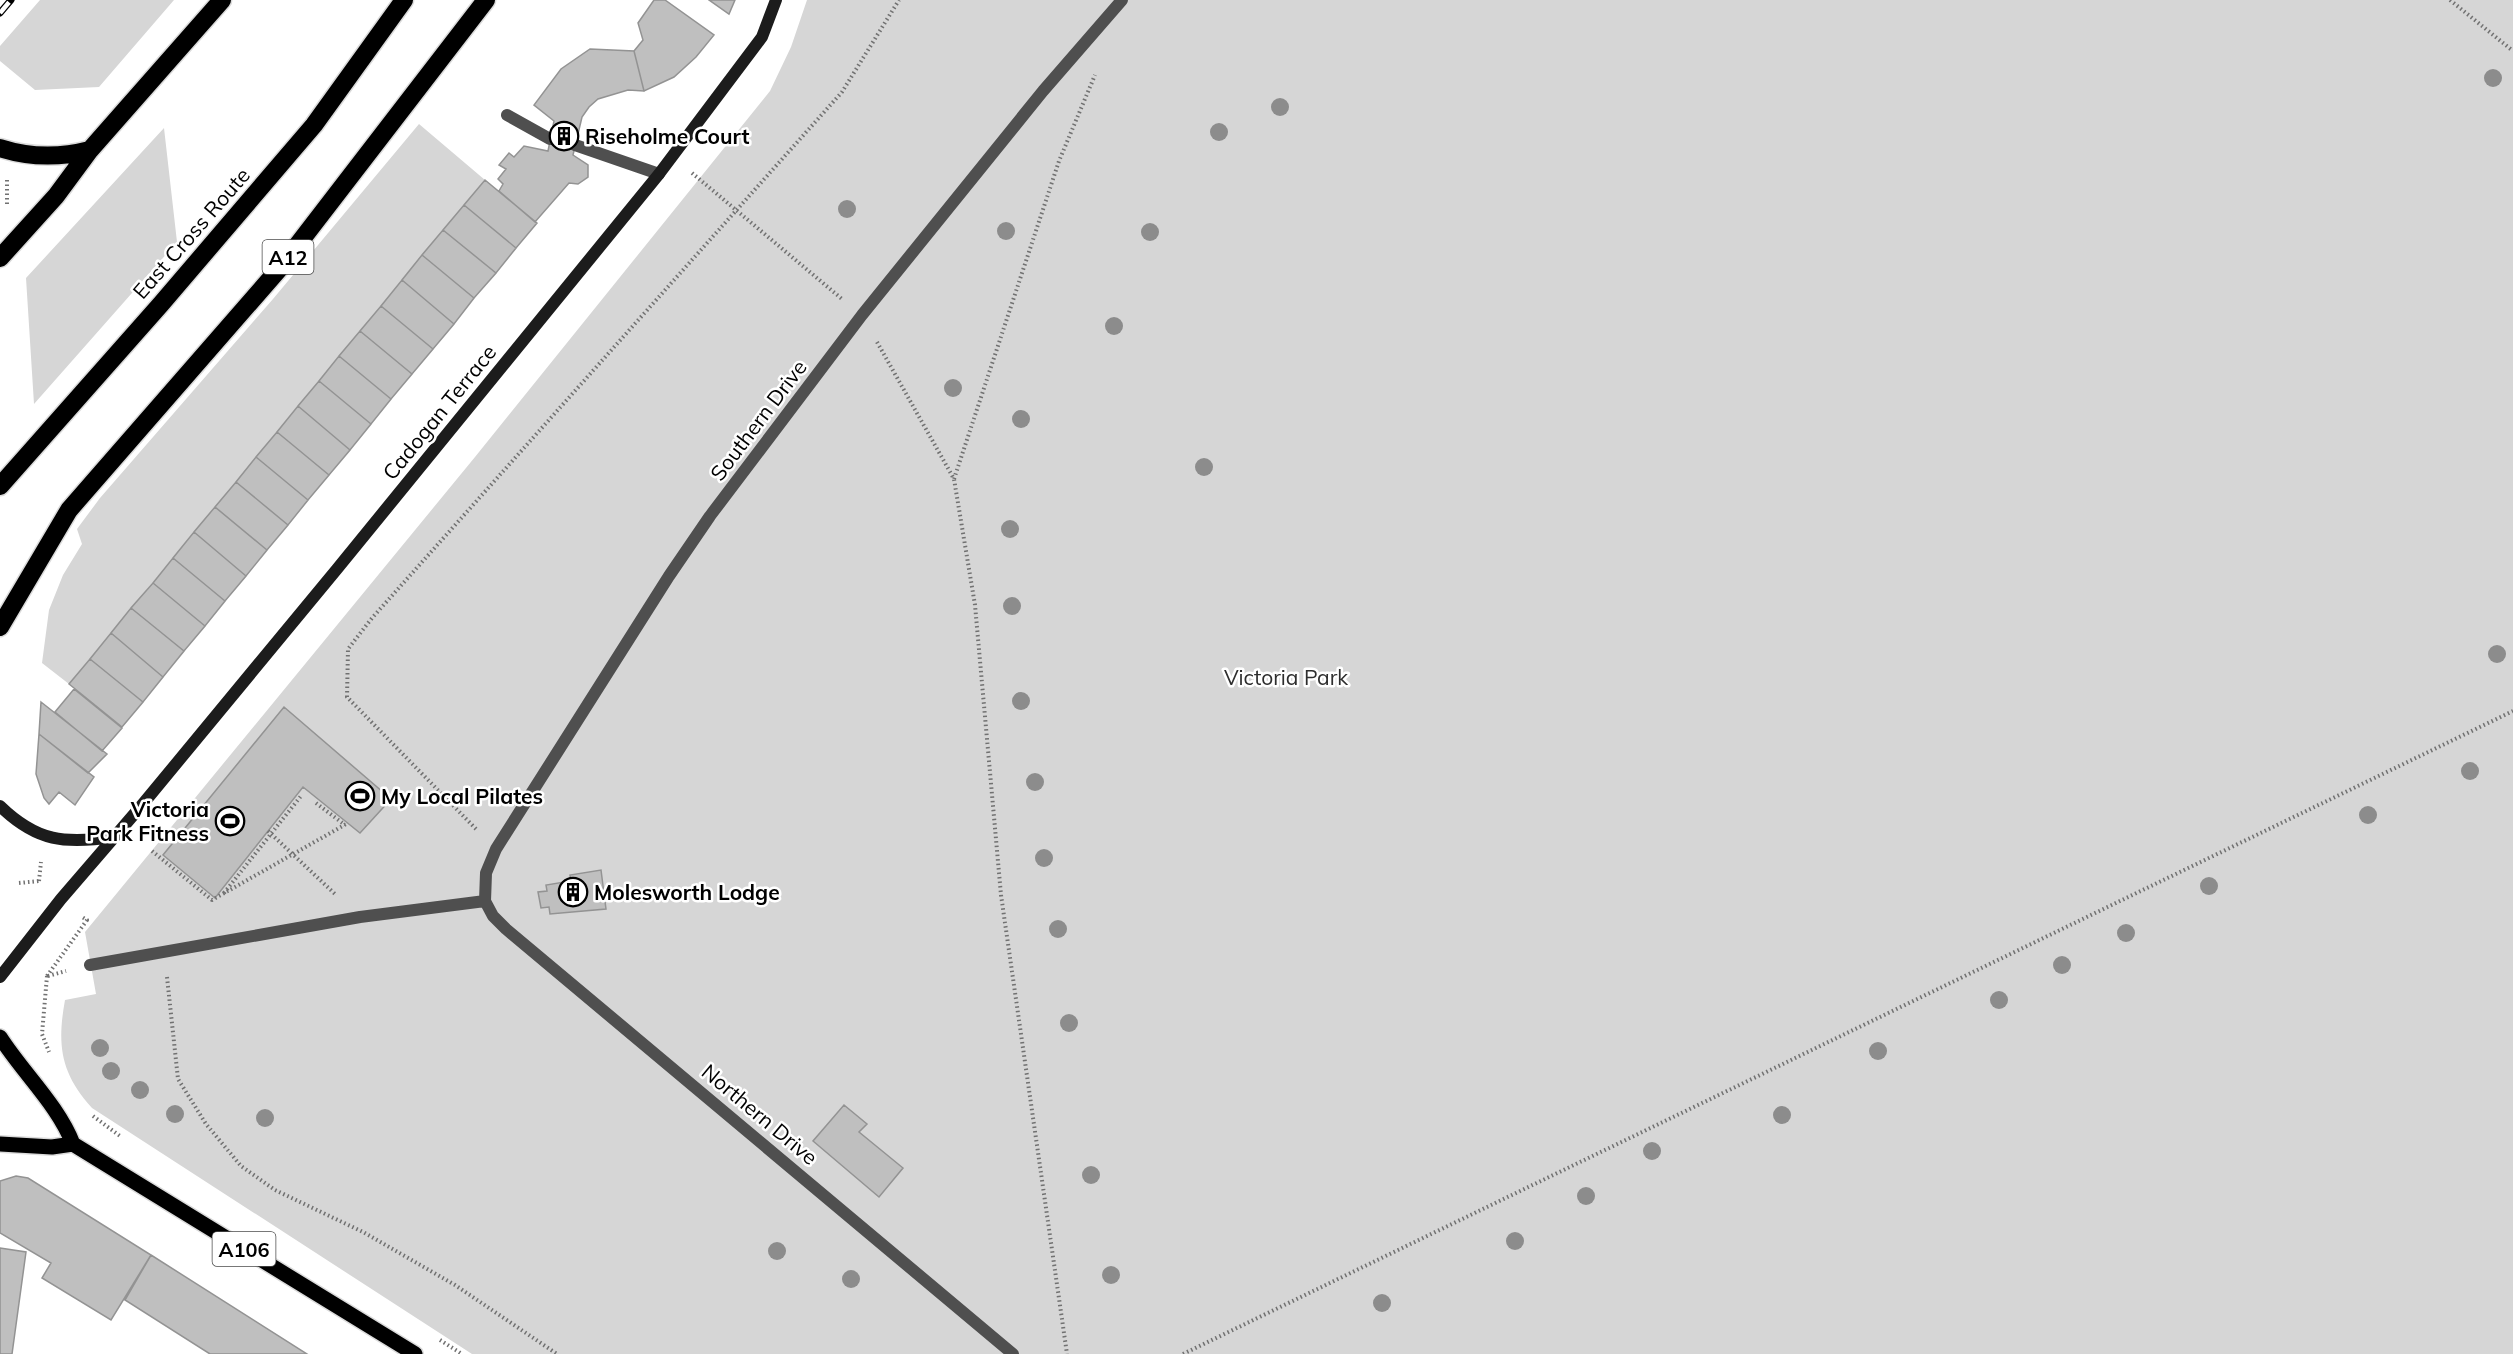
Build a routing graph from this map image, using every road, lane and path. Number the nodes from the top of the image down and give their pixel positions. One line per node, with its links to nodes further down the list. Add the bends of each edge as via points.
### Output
1 (222, 0): 14 (highway)
2 (404, 0): 25 (highway, East Cross Route, via 314,125)
3 (486, 0): 27 (highway, A12, via 279,269 69,510)
4 (777, 0): 15 (street, Cadogan Terrace, via 762,37)
5 (899, 0): 21 (path, via 842,92)
6 (1122, 0): 23 (street, Southern Drive)
7 (2450, 0): 8 (path)
8 (2513, 51)
9 (1098, 68): 24 (path, via 1059,161)
10 (507, 115): 11 (street)
11 (550, 139)
12 (575, 145): 15 (street)
13 (0, 148): 14 (highway, via 39,157 64,157)
14 (90, 150): 22 (highway, via 56,196)
15 (659, 174): 34 (street, Cadogan Terrace)
16 (7, 178): 18 (path)
17 (701, 179): 21 (path)
18 (6, 199): 19 (path); 20 (path)
19 (0, 200)
20 (7, 208)
21 (737, 210): 23 (path); 35 (path, via 348,649 347,697)
22 (0, 258)
23 (862, 315): 24 (path); 35 (street, Southern Drive, via 675,567)
24 (954, 479): 56 (path, via 975,605 1001,895)
25 (0, 486)
26 (0, 610): 27 (highway)
27 (0, 627): 28 (highway)
28 (0, 631)
29 (2513, 711): 57 (path)
30 (301, 796): 33 (path)
31 (316, 803): 38 (path, via 347,824)
32 (0, 806): 34 (street, via 19,825 43,836 83,841)
33 (270, 833): 38 (path); 43 (path)
34 (114, 837): 48 (street, Cadogan Terrace)
35 (496, 849): 44 (street, Southern Drive, via 486,873)
36 (152, 851): 43 (path, via 212,900)
37 (42, 853): 39 (path)
38 (293, 855): 42 (path); 43 (path)
39 (39, 881): 40 (path); 41 (path)
40 (19, 883)
41 (45, 885)
42 (334, 894)
43 (222, 896)
44 (485, 901): 45 (street, via 360,917); 55 (street, Northern Drive, via 506,929)
45 (165, 954): 46 (street); 54 (path, via 178,1079 206,1124 241,1166 275,1190 363,1232 455,1284)
46 (90, 965)
47 (47, 976): 49 (path)
48 (0, 977)
49 (42, 1034)
50 (0, 1037): 52 (main road, via 67,1127)
51 (0, 1144): 52 (main road)
52 (73, 1144): 53 (main road, A106)
53 (415, 1354)
54 (556, 1354)
55 (1013, 1354)
56 (1067, 1354)
57 (1183, 1354)

